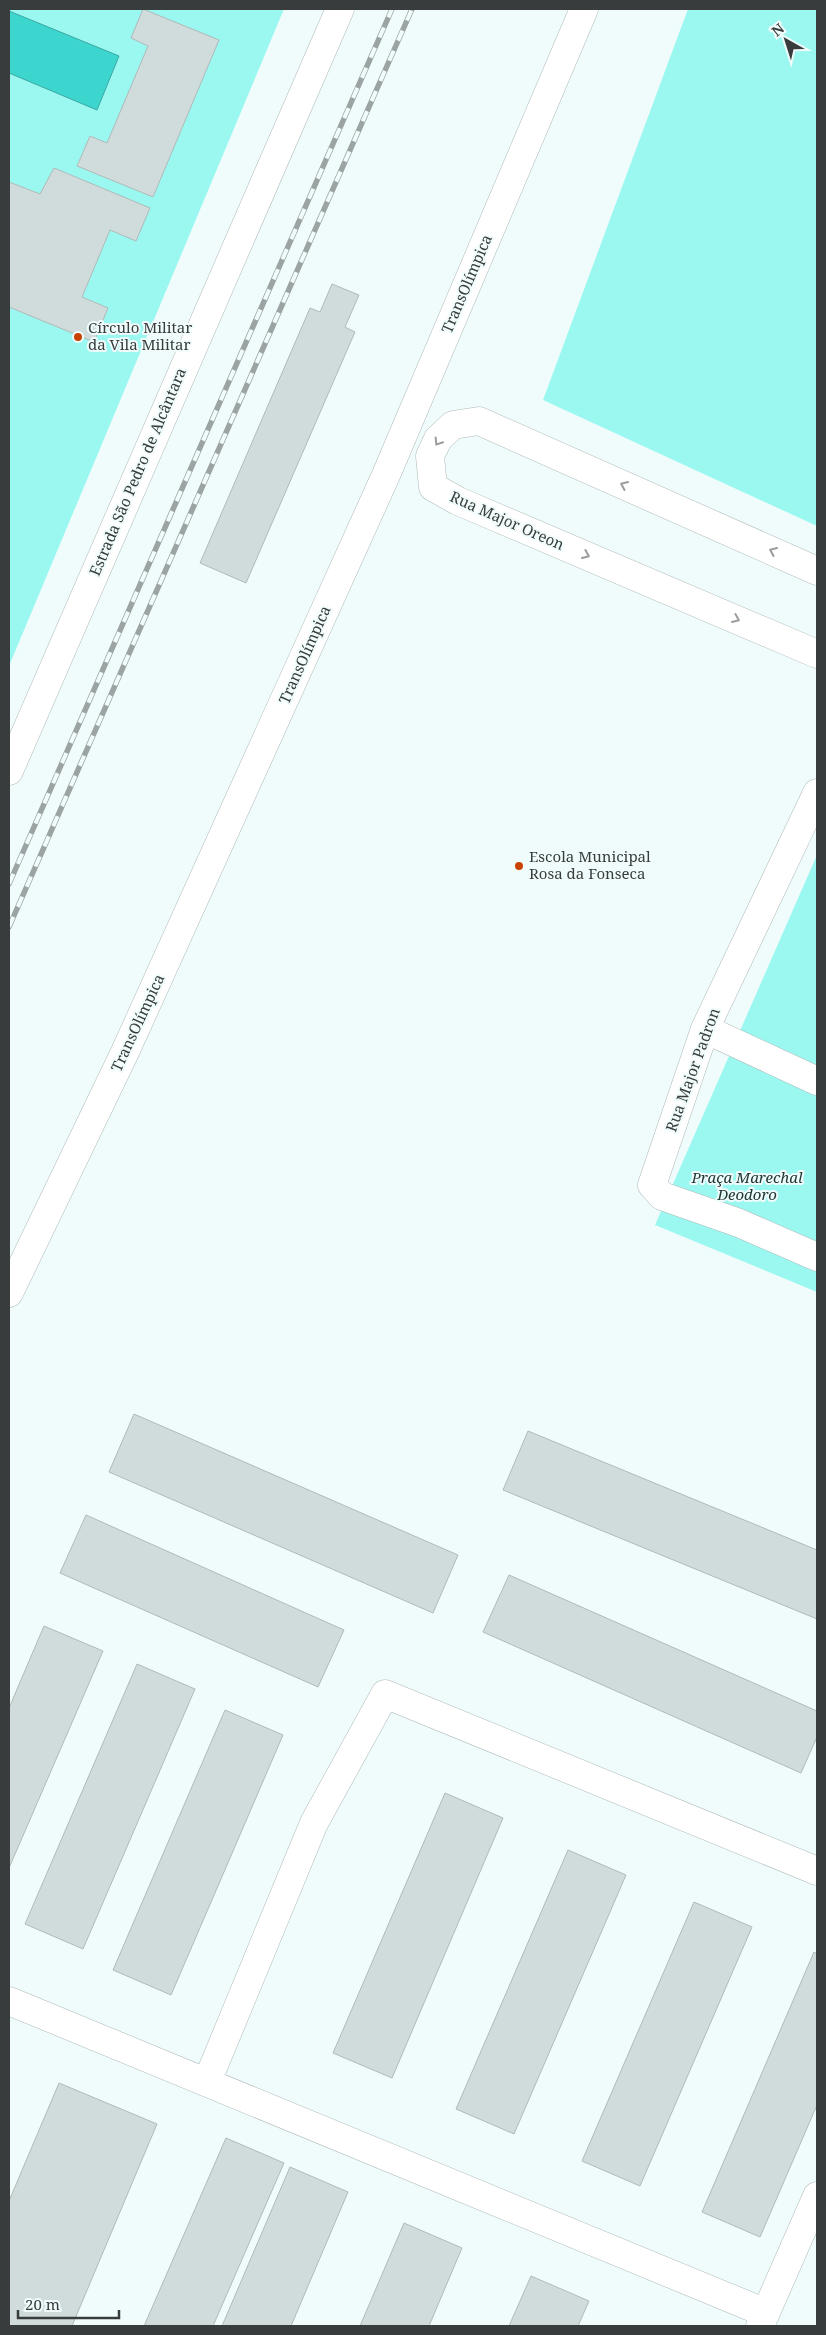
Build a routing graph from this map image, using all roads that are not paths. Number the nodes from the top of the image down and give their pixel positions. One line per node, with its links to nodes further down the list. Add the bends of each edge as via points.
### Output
1 (340, 9): 5 (street, Estrada São Pedro de Alcântara)
2 (584, 9): 10 (street, TransOlímpica, via 386,475 125,1052)
3 (817, 571): 4 (street, Rua Major Oreon, one-way to 4, via 479,421 453,425 438,439 430,456 433,488 458,501)
4 (817, 654)
5 (9, 771)
6 (817, 792): 7 (street, Rua Major Padron)
7 (705, 1029): 8 (street); 9 (street, Rua Major Padron, via 652,1184 662,1196 739,1223)
8 (817, 1081)
9 (817, 1257)
10 (9, 1293)
11 (817, 1871): 13 (street, via 385,1694 314,1822)
12 (9, 2001): 13 (street)
13 (207, 2082): 15 (street)
14 (817, 2196): 15 (street)
15 (763, 2319)

